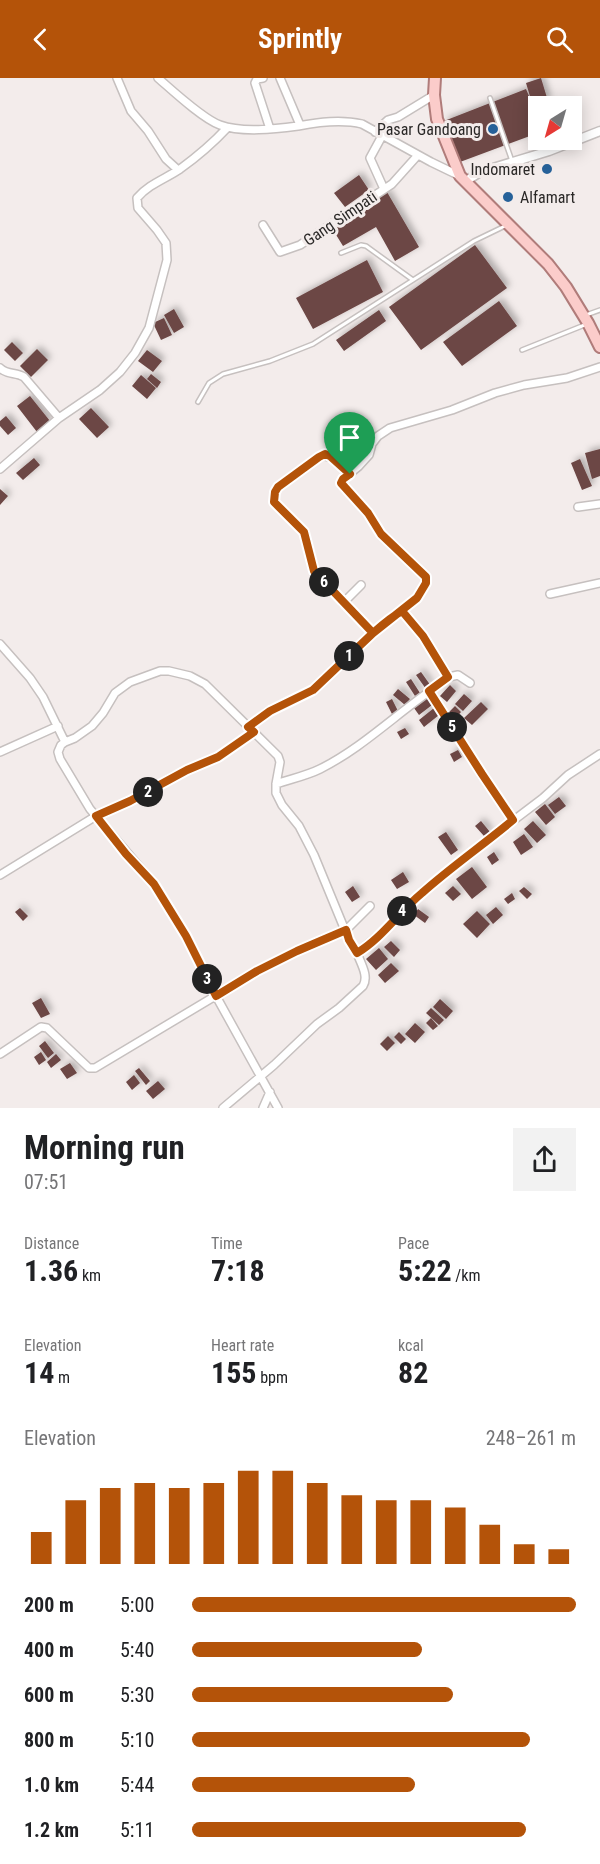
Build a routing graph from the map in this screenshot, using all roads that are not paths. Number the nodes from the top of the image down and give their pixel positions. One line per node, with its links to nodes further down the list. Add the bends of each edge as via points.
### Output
1 (117, 78): 17 (street, via 131,111)
2 (158, 78): 9 (street)
3 (262, 78): 10 (street, via 255,83)
4 (280, 78): 8 (street)
5 (435, 78): 6 (main road)
6 (434, 96): 12 (street, via 388,120); 18 (main road, via 437,119)
7 (490, 98): 16 (lane)
8 (300, 125): 10 (street); 12 (street, via 353,122)
9 (227, 128): 10 (street); 17 (street)
10 (270, 129)
11 (600, 131): 14 (street)
12 (375, 132): 13 (street)
13 (382, 136): 15 (street); 19 (street, via 370,158)
14 (549, 151): 16 (street)
15 (418, 155): 18 (street); 19 (street, Gang Simpati)
16 (512, 161): 18 (street)
17 (178, 170): 31 (street, via 144,189 137,198 138,208 165,243 167,260 149,328 120,372)
18 (463, 178): 20 (main road)
19 (384, 189): 21 (street, Gang Simpati, via 284,252 280,252)
20 (509, 224): 23 (lane); 25 (main road, via 548,264)
21 (263, 225)
22 (341, 253): 23 (lane, via 366,246)
23 (413, 280): 30 (lane, via 313,344 223,374 209,383)
24 (600, 310): 25 (lane)
25 (586, 319): 26 (main road); 27 (lane)
26 (600, 347)
27 (522, 350)
28 (600, 367): 33 (street, via 495,393 390,428 378,436 369,455)
29 (0, 368): 31 (street, via 24,377)
30 (198, 402)
31 (59, 418): 32 (street)
32 (0, 469)
33 (350, 474): 39 (street, via 325,454 278,487 273,496 305,534 314,571); 40 (street, via 342,481 343,487 368,513 381,534 426,577 423,591)
34 (600, 504): 35 (street)
35 (578, 507)
36 (600, 583): 38 (street)
37 (361, 585): 39 (street)
38 (550, 594)
39 (343, 603): 41 (street)
40 (402, 611): 41 (street); 43 (street)
41 (373, 633): 47 (street, via 313,690 270,711)
42 (0, 644): 46 (street, via 30,678)
43 (448, 677): 44 (street, via 458,675); 45 (street)
44 (470, 683)
45 (429, 691): 51 (street, via 339,758 317,771); 53 (street)
46 (58, 726): 48 (street); 49 (street)
47 (251, 730): 48 (street, via 199,680 160,671 125,684 92,726); 51 (street, via 279,759); 52 (street, via 218,757)
48 (65, 742): 52 (street, via 58,752 60,759)
49 (0, 752)
50 (600, 754): 53 (street)
51 (276, 784): 56 (street, via 276,793 314,855)
52 (96, 816): 54 (street); 58 (street, via 154,884)
53 (513, 820): 57 (street, via 424,890)
54 (0, 876)
55 (370, 906): 56 (street)
56 (346, 930): 57 (street); 58 (street, via 257,971)
57 (357, 953): 60 (street, via 366,983)
58 (216, 996): 59 (street, via 93,1068 41,1027); 60 (street)
59 (0, 1054)
60 (261, 1075): 61 (street); 62 (street)
61 (270, 1092): 63 (street); 64 (street)
62 (223, 1108)
63 (263, 1108)
64 (279, 1108)

